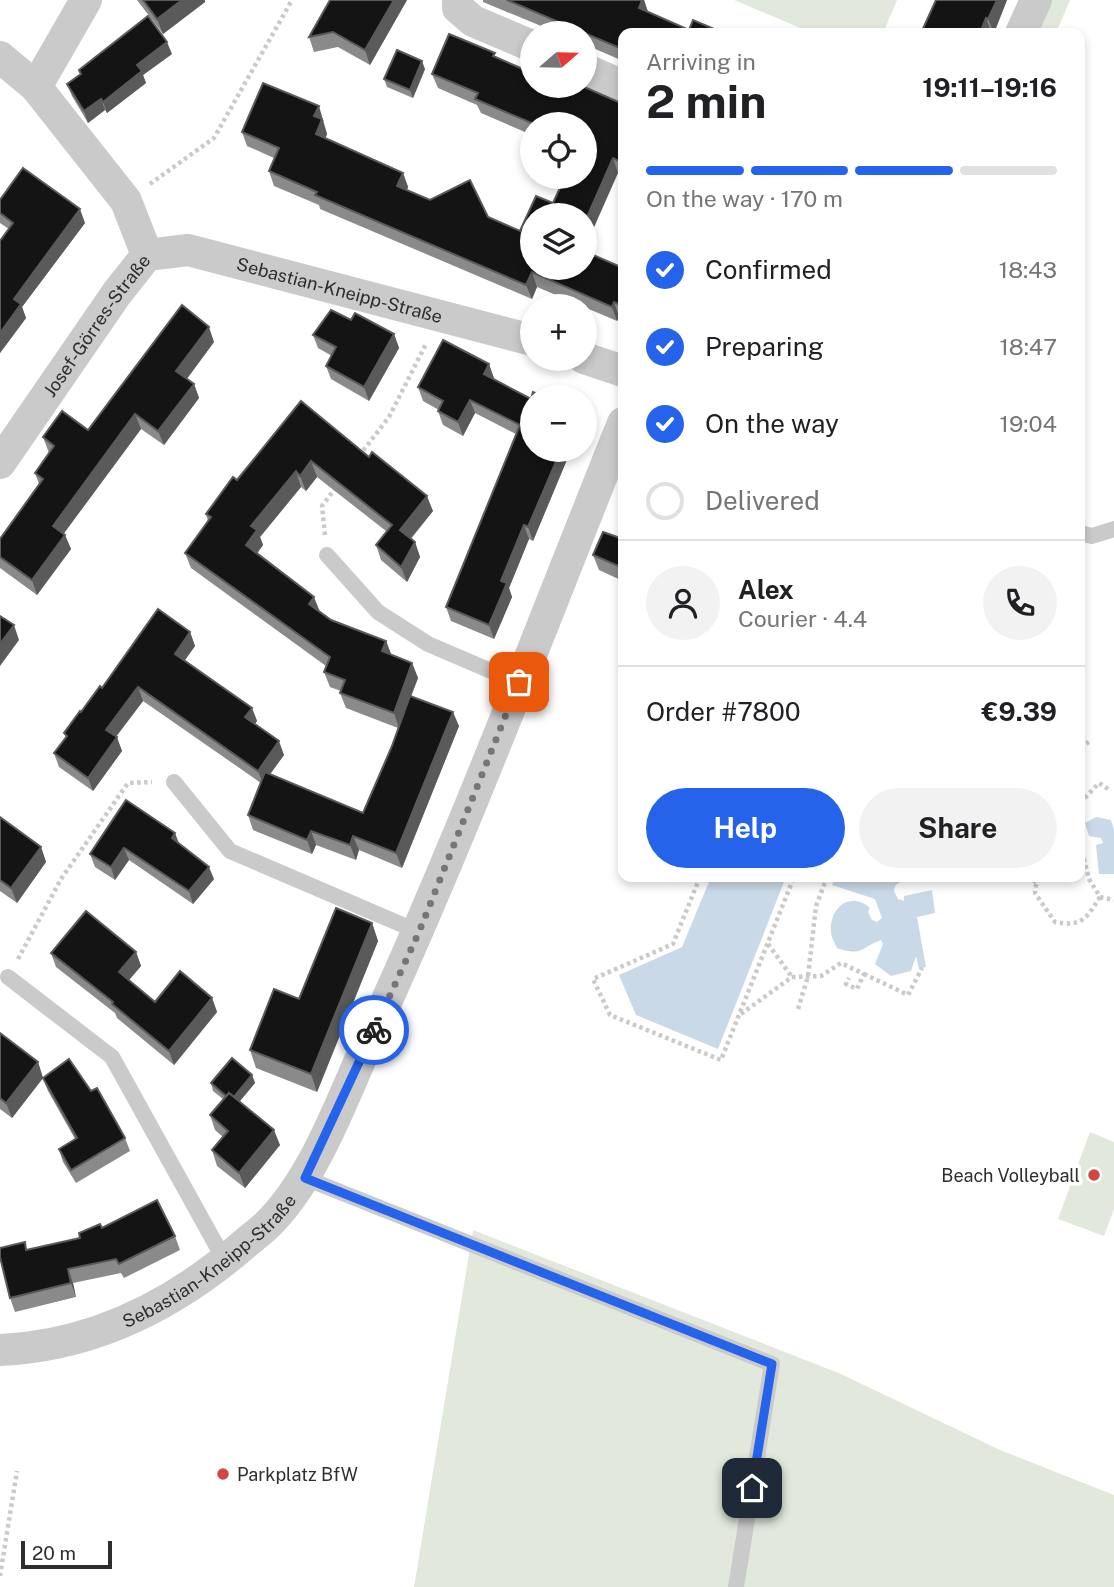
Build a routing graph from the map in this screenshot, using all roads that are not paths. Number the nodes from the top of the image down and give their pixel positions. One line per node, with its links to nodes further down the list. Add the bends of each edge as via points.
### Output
1 (86, 0): 9 (street)
2 (458, 0): 5 (street, via 458,8 473,21)
3 (1036, 0): 4 (street)
4 (1023, 28)
5 (520, 41)
6 (0, 57): 9 (street, Josef-Görres-Straße)
7 (597, 75): 8 (street)
8 (618, 84)
9 (36, 87): 10 (street, Josef-Görres-Straße, via 126,201)
10 (147, 255): 11 (street, Sebastian-Kneipp-Straße, via 188,250); 15 (street, Josef-Görres-Straße)
11 (520, 337)
12 (597, 362): 13 (street)
13 (618, 369)
14 (618, 435): 19 (street, Sebastian-Kneipp-Straße)
15 (0, 463)
16 (1114, 529): 17 (lane)
17 (1085, 534)
18 (327, 555): 19 (lane, via 378,612 428,644)
19 (519, 682): 21 (street, Sebastian-Kneipp-Straße)
20 (174, 782): 21 (lane, via 230,851)
21 (419, 932): 23 (street, Sebastian-Kneipp-Straße)
22 (8, 978): 24 (lane, via 112,1057)
23 (305, 1178): 24 (street, Sebastian-Kneipp-Straße, via 272,1220); 26 (lane, via 772,1364)
24 (225, 1261): 25 (street, Sebastian-Kneipp-Straße, via 181,1294 135,1318 81,1337)
25 (0, 1350)
26 (736, 1587)

